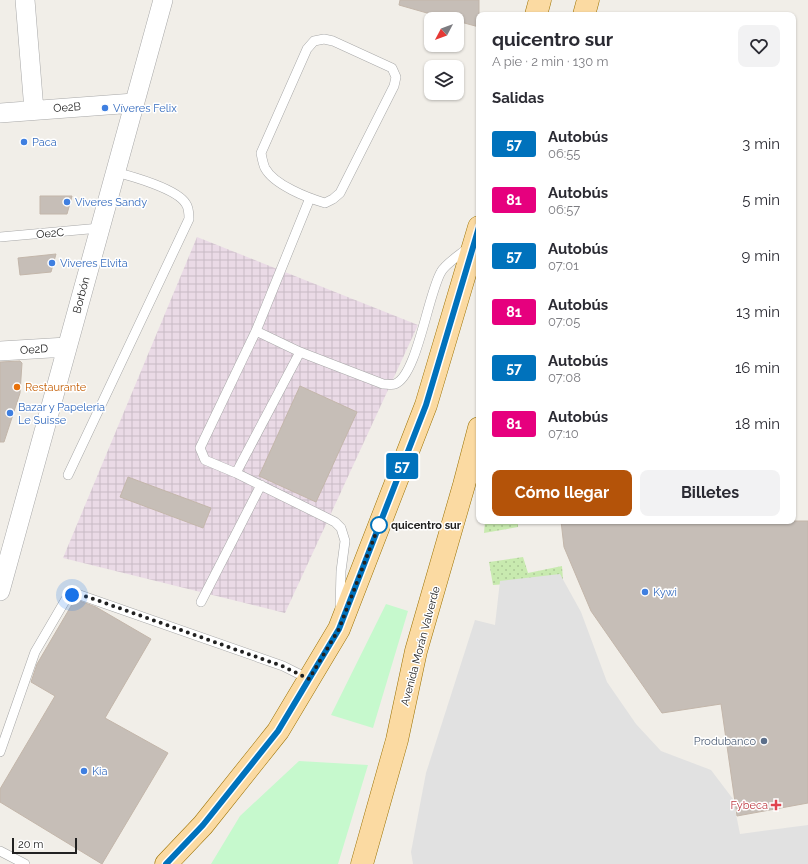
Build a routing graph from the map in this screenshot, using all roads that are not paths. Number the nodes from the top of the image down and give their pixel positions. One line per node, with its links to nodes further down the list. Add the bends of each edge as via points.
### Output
1 (25, 0): 8 (street)
2 (162, 0): 7 (street, Borbón)
3 (540, 0): 5 (main road)
4 (588, 0): 6 (main road)
5 (537, 12)
6 (585, 12)
7 (134, 102): 8 (street, Oe2B); 10 (street, Borbón)
8 (34, 110): 9 (street, Oe2B)
9 (0, 113)
10 (115, 172): 12 (street, Borbón); 22 (lane, via 139,179 180,197 186,203 189,219)
11 (310, 198): 11 (lane, via 325,203 340,193 394,86 396,77 392,68 324,39 314,42 307,50 261,153 265,168 275,180); 16 (lane)
12 (100, 228): 14 (lane, Oe2C); 17 (street, Borbón)
13 (476, 236): 19 (lane, via 441,270 432,291 416,352 400,381 383,384)
14 (0, 237)
15 (476, 238): 27 (main road, via 426,405)
16 (256, 331): 19 (lane); 21 (lane, via 200,448 205,460)
17 (67, 347): 18 (street, Oe2D); 24 (street, Borbón)
18 (0, 351)
19 (300, 352): 21 (lane)
20 (476, 439): 33 (main road, Avenida Morán Valverde, via 416,651 397,740)
21 (236, 473): 23 (lane)
22 (68, 475)
23 (261, 485): 26 (lane); 27 (lane, via 335,522 341,528 345,541)
24 (6, 550): 25 (street, Borbón)
25 (0, 591)
26 (201, 602)
27 (339, 629): 28 (main road)
28 (309, 679): 29 (lane, via 282,666 77,594 72,595 66,600 35,652); 32 (main road, via 278,731 203,825)
29 (0, 752)
30 (0, 851): 31 (lane)
31 (25, 864)
32 (166, 864)
33 (362, 864)

